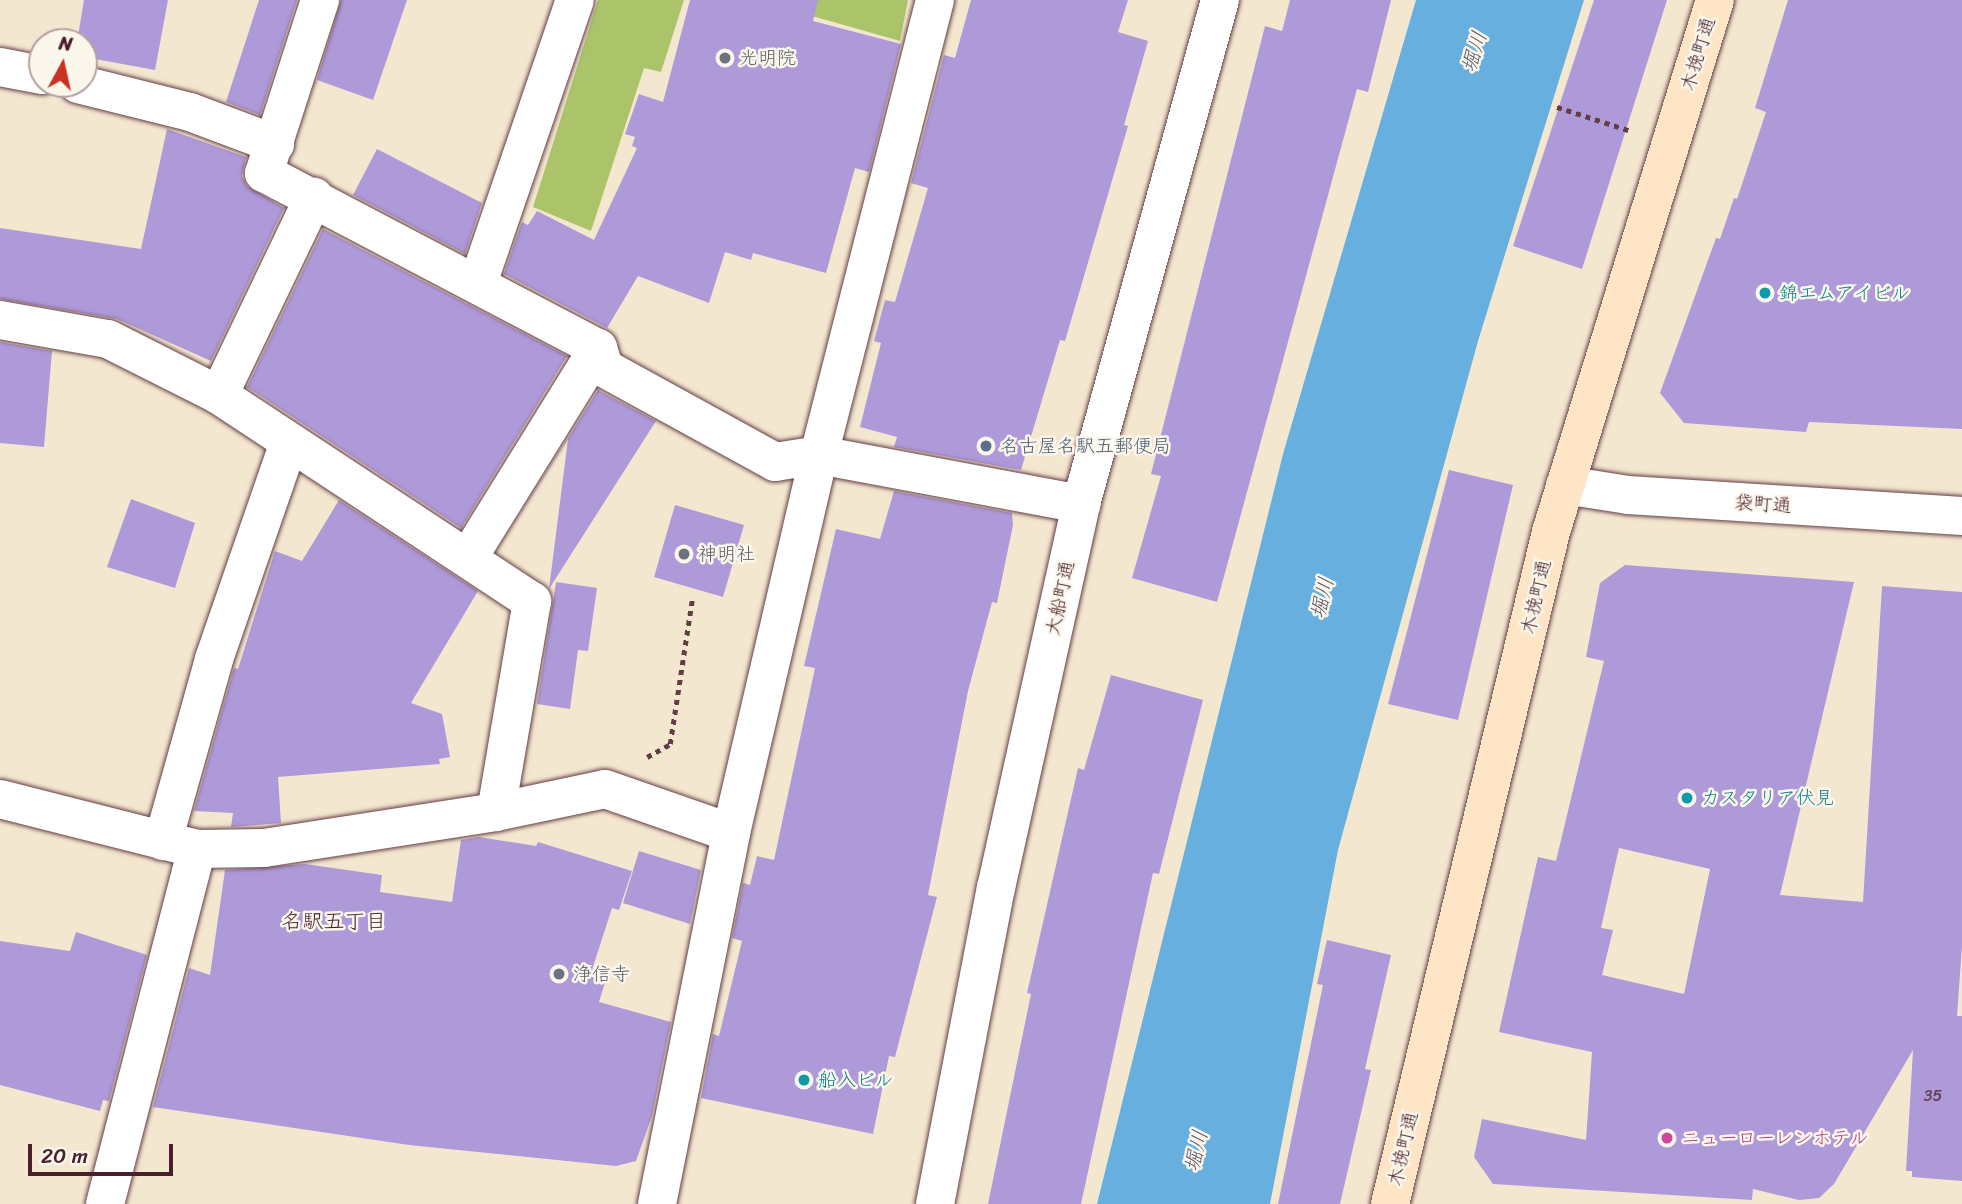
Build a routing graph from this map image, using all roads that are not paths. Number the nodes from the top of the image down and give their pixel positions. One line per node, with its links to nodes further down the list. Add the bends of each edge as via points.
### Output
1 (320, 0): 9 (street)
2 (575, 0): 11 (street)
3 (935, 0): 16 (street)
4 (1220, 0): 18 (street, 大船町通)
5 (1715, 0): 17 (street, 木挽町通)
6 (0, 67): 7 (street)
7 (28, 72)
8 (98, 89): 9 (street, via 190,113)
9 (269, 158): 10 (street)
10 (314, 197): 11 (street); 14 (street)
11 (478, 283): 13 (street)
12 (0, 320): 14 (street, via 108,339)
13 (598, 348): 16 (street, via 604,368 621,380 775,462); 20 (street)
14 (219, 395): 15 (street)
15 (289, 443): 20 (street); 24 (street, via 214,659)
16 (818, 455): 18 (street); 23 (street)
17 (1565, 485): 19 (street, 袋町通, via 1628,495); 28 (street, 木挽町通)
18 (1081, 504): 27 (street, 大船町通, via 996,888)
19 (1962, 516)
20 (468, 558): 22 (street, via 532,601)
21 (0, 799): 24 (street)
22 (496, 812): 23 (street, via 605,789); 24 (street, via 264,848)
23 (731, 832): 26 (street)
24 (180, 845): 25 (street)
25 (105, 1204)
26 (657, 1204)
27 (935, 1204)
28 (1390, 1204)

